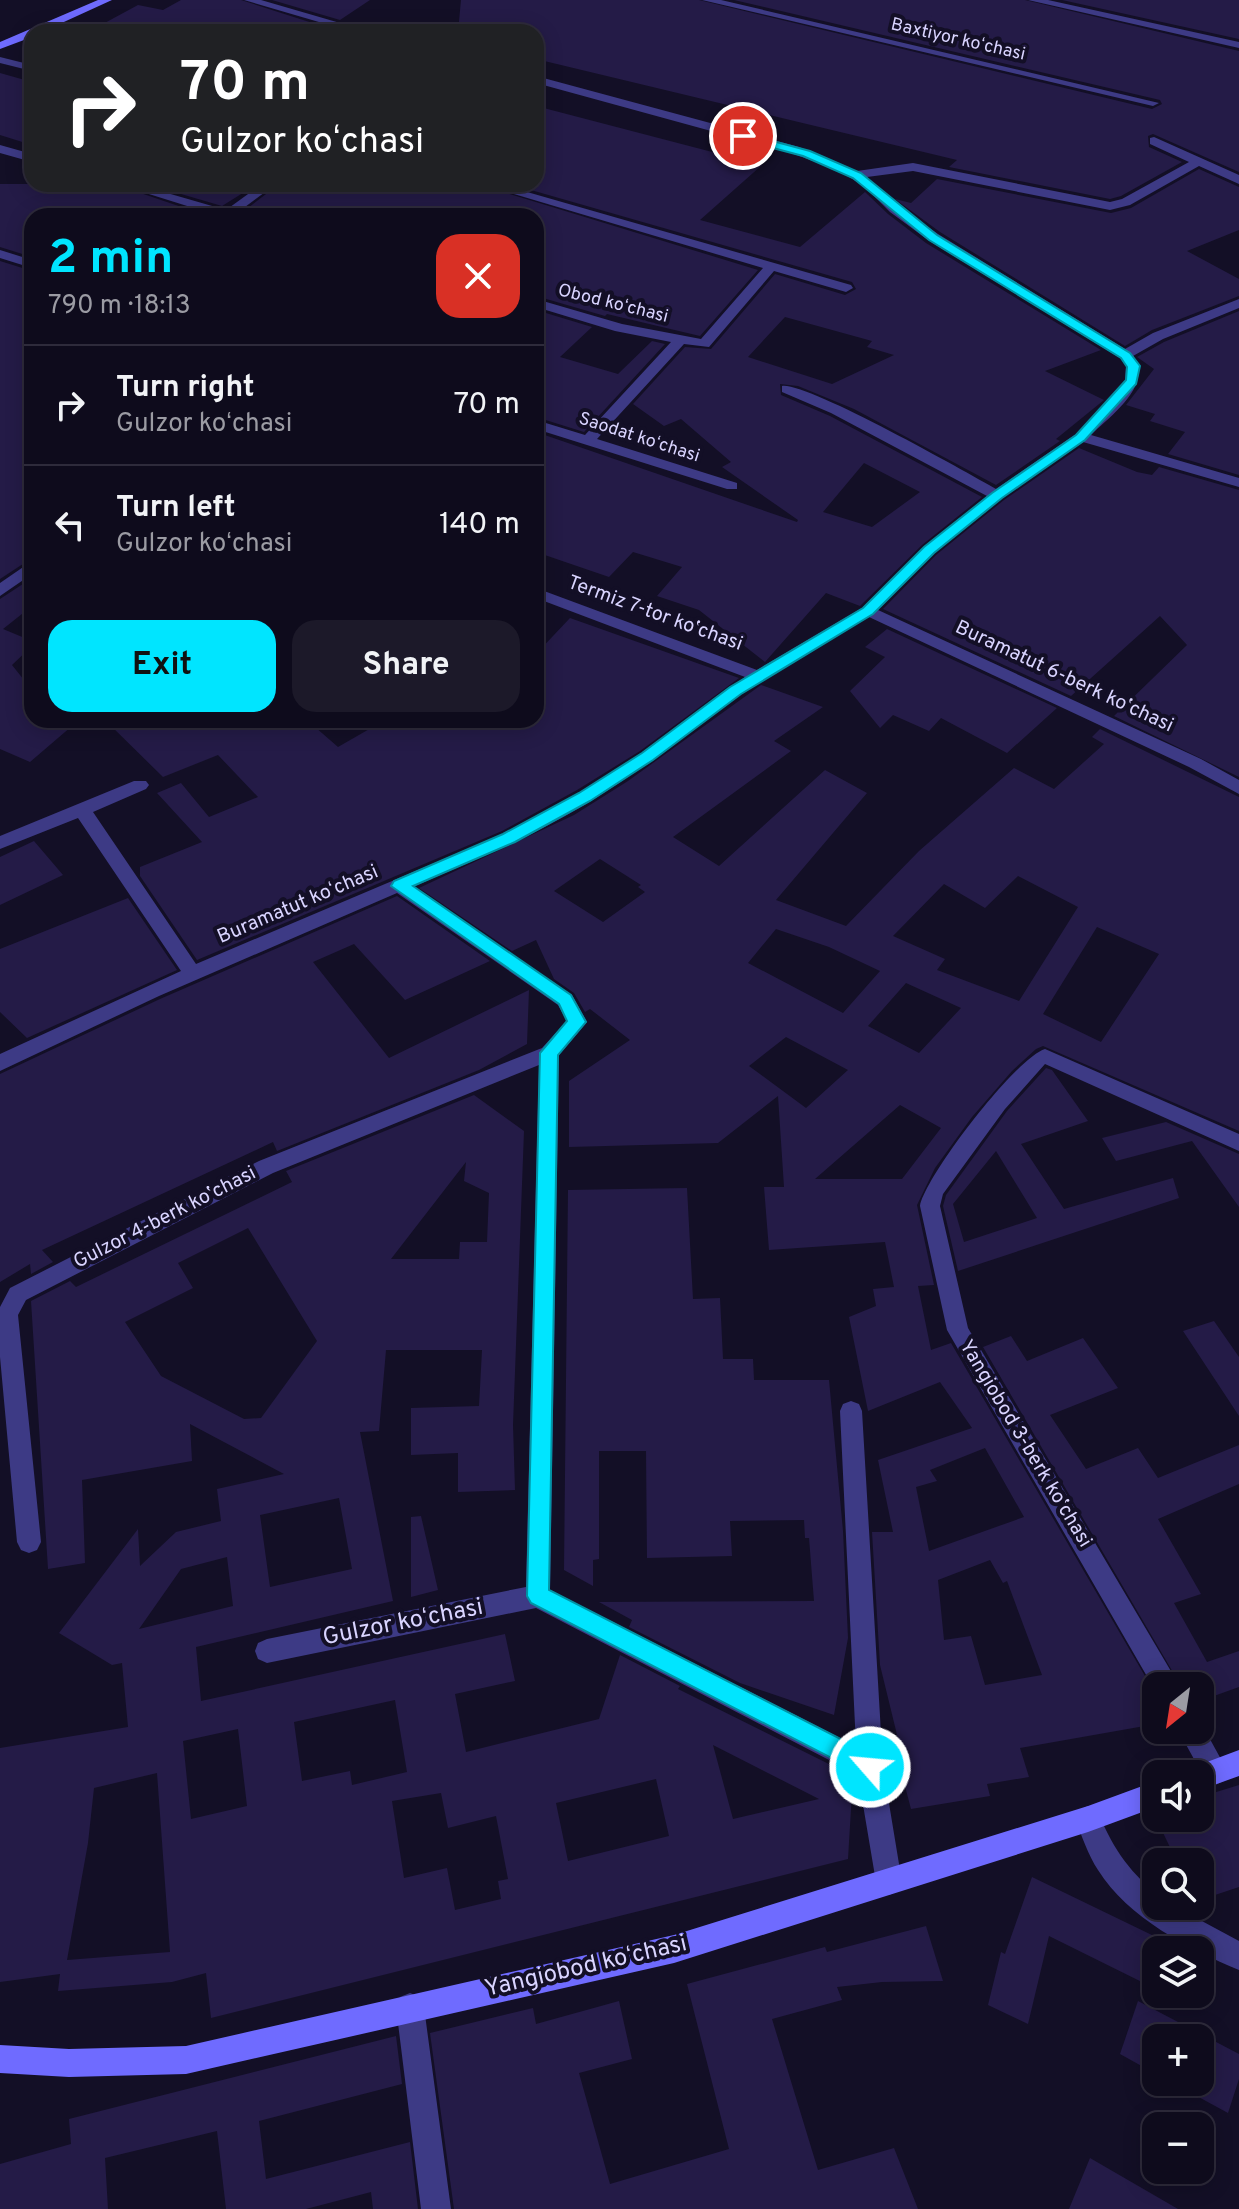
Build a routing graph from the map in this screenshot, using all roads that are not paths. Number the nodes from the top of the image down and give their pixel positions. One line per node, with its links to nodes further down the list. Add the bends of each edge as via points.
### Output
1 (107, 0): 5 (street)
2 (249, 0): 6 (street)
3 (707, 0): 13 (street, Baxtiyor koʻchasi)
4 (1033, 0): 8 (street)
5 (52, 24)
6 (336, 24)
7 (24, 36): 9 (street)
8 (1239, 45)
9 (0, 46)
10 (0, 60): 11 (street)
11 (24, 66)
12 (544, 81): 18 (street, via 806,154)
13 (1153, 103)
14 (1154, 141): 17 (street)
15 (0, 149): 16 (street)
16 (24, 156)
17 (1196, 163): 18 (street, via 1110,206 913,167); 19 (street)
18 (857, 175): 32 (street, via 933,237)
19 (1239, 180)
20 (150, 192): 23 (street)
21 (259, 192): 24 (street)
22 (513, 192): 27 (street)
23 (205, 208)
24 (238, 208)
25 (0, 254): 26 (street)
26 (24, 262)
27 (770, 268): 28 (street); 31 (street, via 706,343)
28 (846, 288)
29 (1239, 303): 32 (street)
30 (544, 305): 31 (street, Obod koʻchasi)
31 (681, 339): 36 (street)
32 (1125, 355): 35 (street, Buramatut koʻchasi, via 1133,366 1132,381)
33 (787, 389): 39 (street)
34 (544, 427): 36 (street, Saodat koʻchasi)
35 (1081, 437): 37 (street); 39 (street, Buramatut koʻchasi)
36 (587, 441): 38 (street, Saodat koʻchasi)
37 (1239, 483)
38 (732, 486)
39 (997, 495): 43 (street, Buramatut koʻchasi, via 929,550)
40 (24, 572): 41 (street)
41 (0, 591)
42 (544, 596): 44 (street, Termiz 7-tor koʼchasi)
43 (868, 611): 44 (street, Buramatut koʻchasi); 46 (street, Buramatut 6-berk koʼchasi)
44 (758, 676): 49 (street, Buramatut koʻchasi, via 585,797 509,838)
45 (140, 785): 47 (street)
46 (1239, 788)
47 (82, 810): 48 (street); 50 (street)
48 (0, 843)
49 (399, 886): 50 (street, Buramatut koʻchasi); 51 (street, via 565,1000 577,1022)
50 (193, 974): 52 (street, Buramatut koʻchasi)
51 (549, 1053): 55 (street, Gulzor 4-berk koʼchasi, via 266,1167 18,1294 7,1315); 56 (street)
52 (0, 1063)
53 (1239, 1143): 58 (street, Yangiobod 3-berk koʼchasi, via 1045,1056 998,1104 933,1192 930,1206 958,1330)
54 (851, 1411): 60 (street)
55 (29, 1542)
56 (538, 1596): 57 (street, Gulzor koʻchasi); 60 (street)
57 (267, 1651)
58 (1158, 1672)
59 (1200, 1744): 61 (street)
60 (870, 1767): 64 (street)
61 (1218, 1771)
62 (1142, 1799): 63 (street, Yangiobod koʻchasi)
63 (1088, 1819): 64 (street, Yangiobod koʻchasi); 65 (street, via 1108,1864 1128,1886 1155,1909)
64 (889, 1882): 66 (street, Yangiobod koʻchasi, via 674,1949)
65 (1239, 1956)
66 (410, 2007): 67 (street, Yangiobod koʻchasi, via 186,2060); 68 (street)
67 (0, 2059)
68 (436, 2209)

